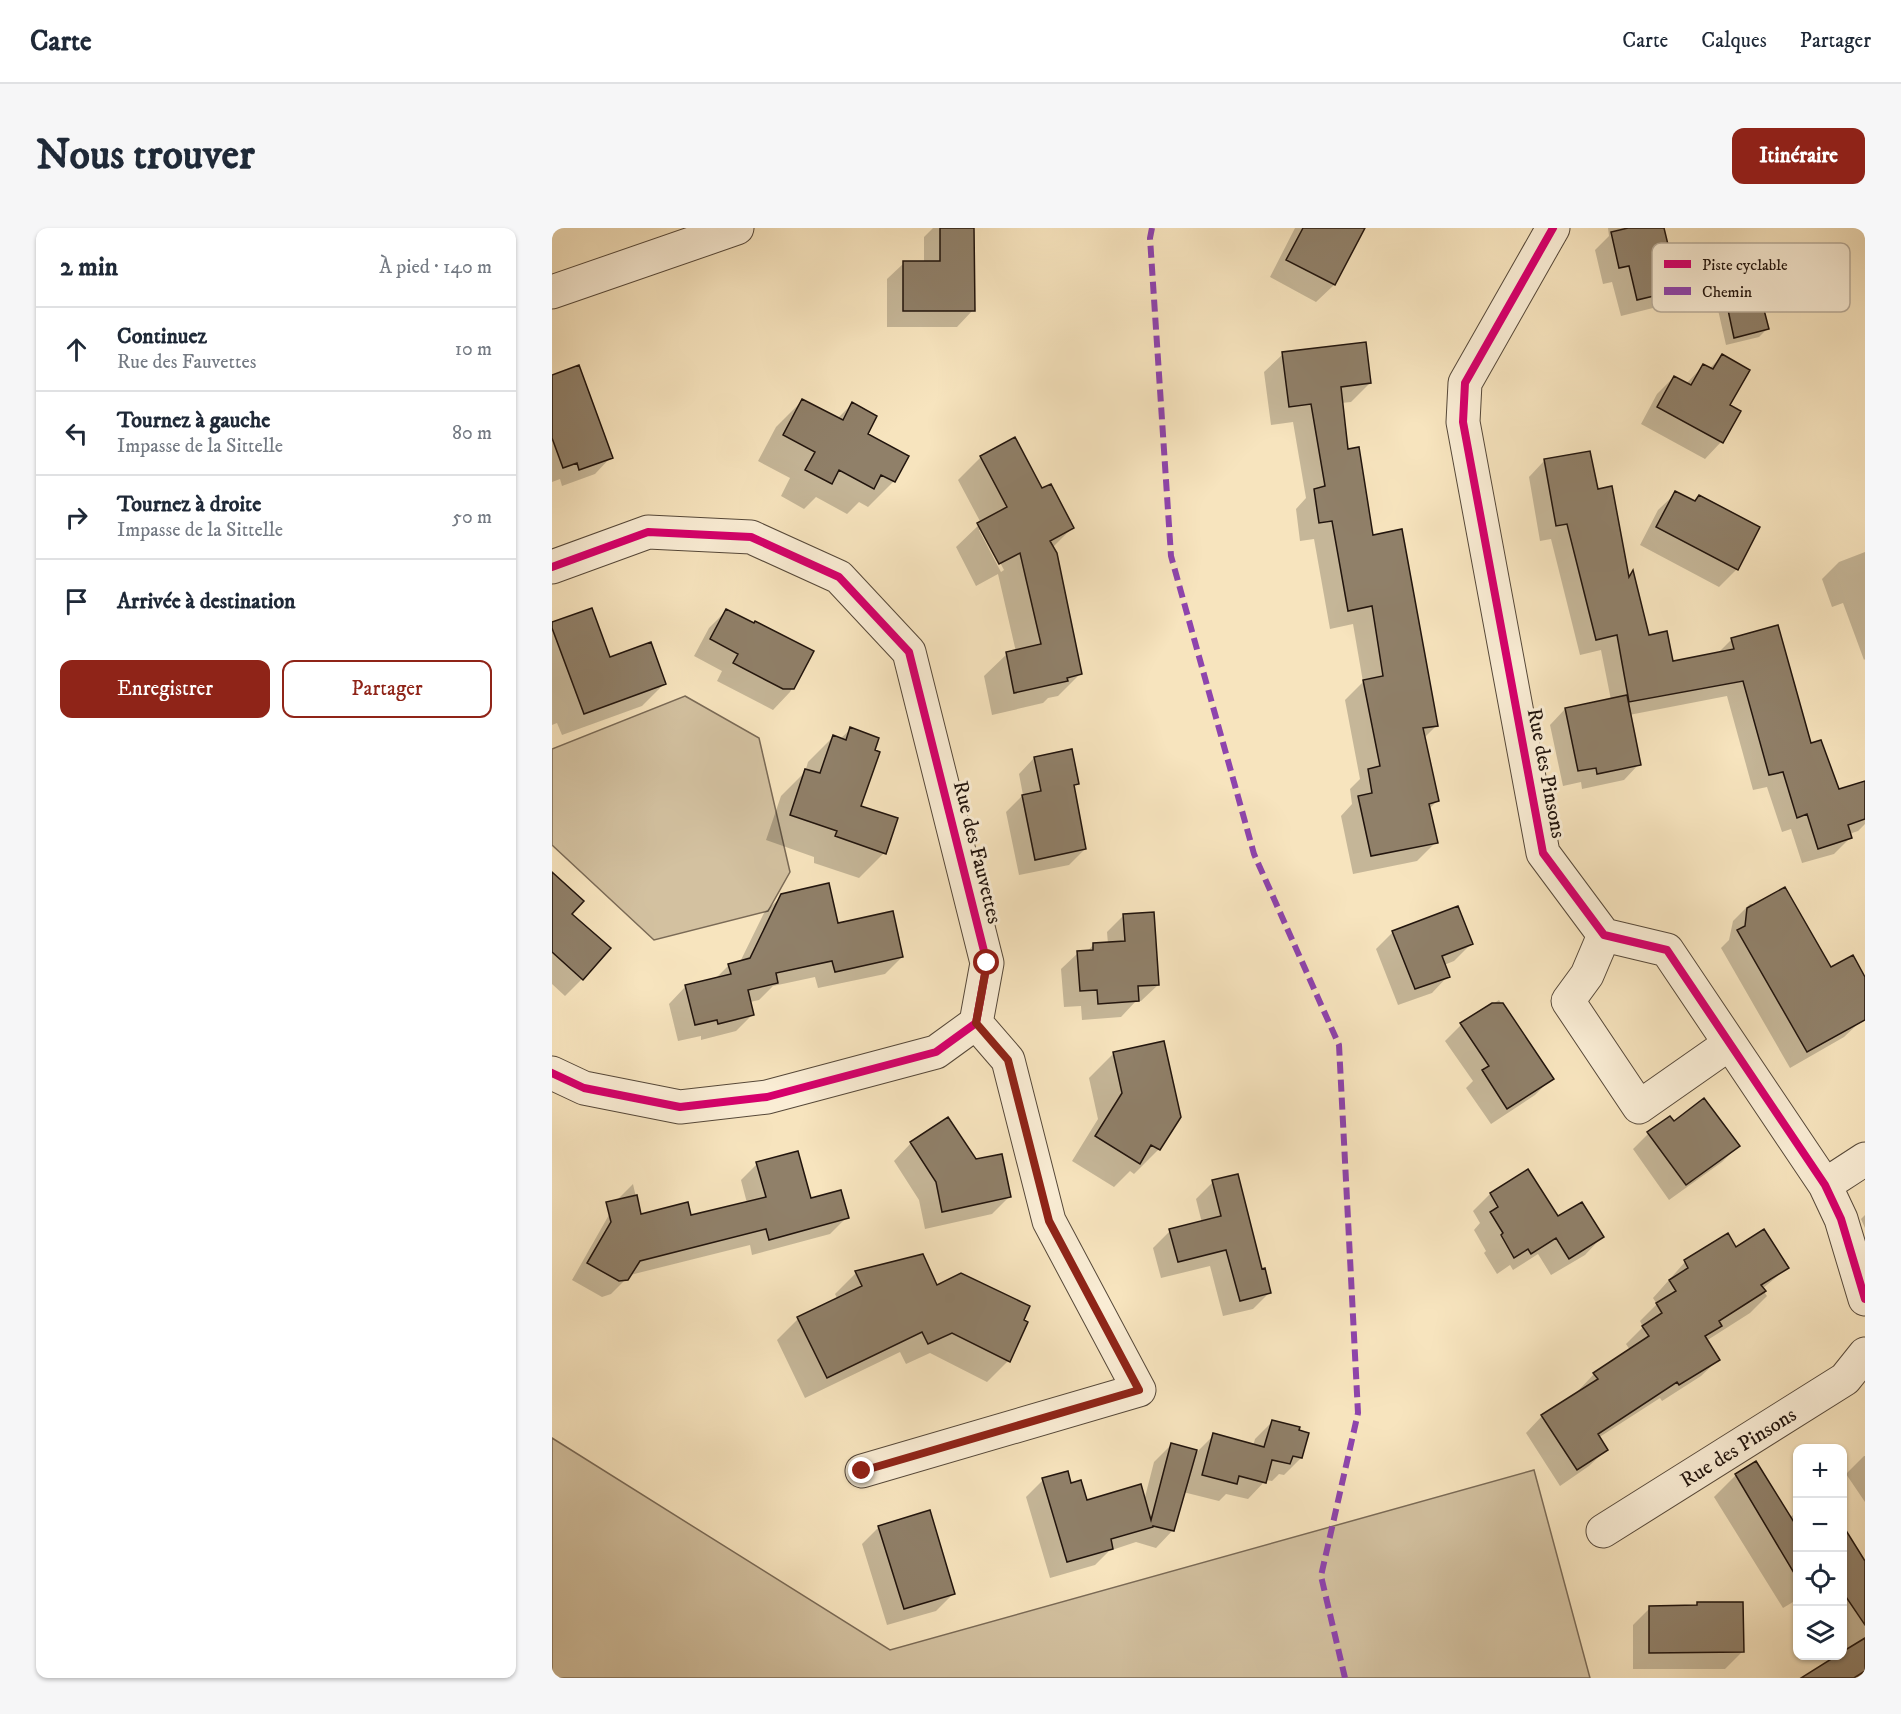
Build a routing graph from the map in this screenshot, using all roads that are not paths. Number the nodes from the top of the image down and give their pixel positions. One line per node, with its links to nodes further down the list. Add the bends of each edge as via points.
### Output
1 (737, 228): 3 (street)
2 (1553, 228): 5 (street, Rue des Pinsons, via 1465,383 1463,422 1543,853)
3 (552, 292)
4 (552, 567): 6 (street, Rue des Fauvettes, via 648,532 751,537 839,577 909,652 987,963)
5 (1604, 935): 7 (street, via 1667,950); 7 (street, via 1587,975 1568,1001 1639,1107)
6 (976, 1023): 8 (street, via 936,1052 767,1097 680,1107 584,1088); 13 (street, via 1008,1060 1049,1221 1139,1390)
7 (1730, 1044): 10 (street)
8 (552, 1073)
9 (1865, 1159): 10 (street)
10 (1825, 1185): 11 (street, via 1841,1218)
11 (1865, 1299)
12 (1865, 1354): 14 (street, Rue des Pinsons, via 1845,1379)
13 (862, 1471)
14 (1603, 1531)

